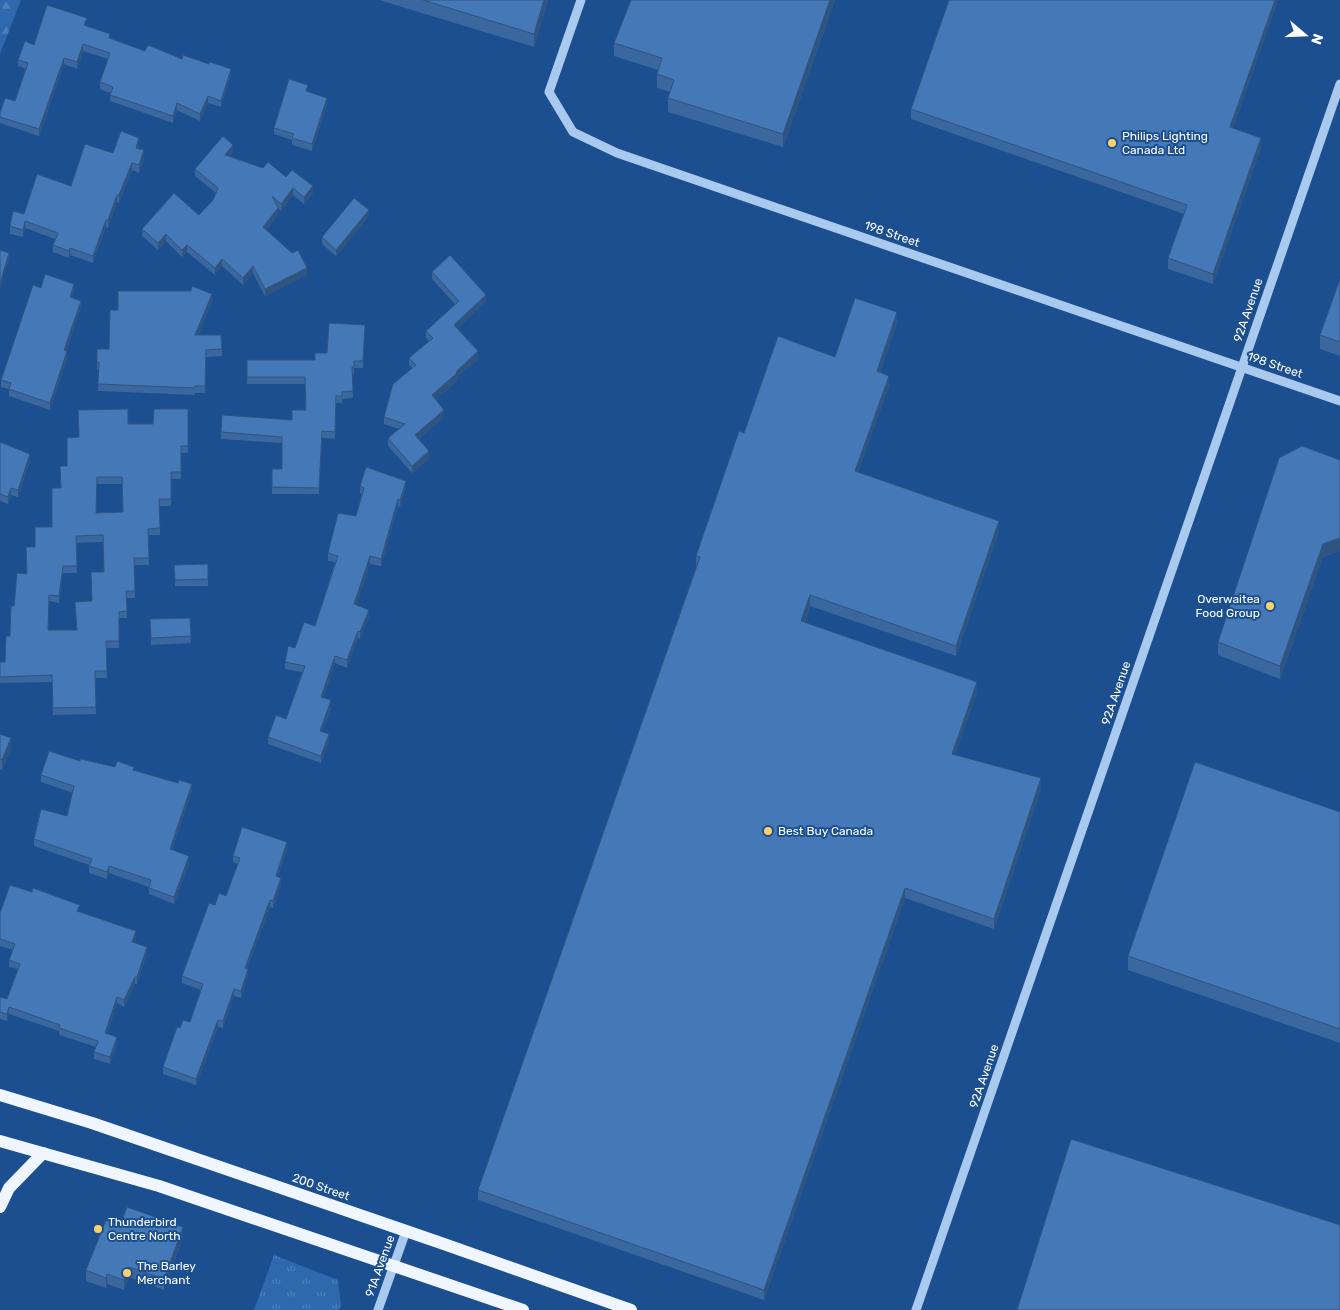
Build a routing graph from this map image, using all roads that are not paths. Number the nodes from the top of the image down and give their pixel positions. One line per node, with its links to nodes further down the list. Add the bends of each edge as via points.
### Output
1 (581, 0): 3 (street, 198 Street, via 549,92 573,132 617,153)
2 (1340, 84): 3 (street, 92A Avenue)
3 (1242, 367): 4 (street, 198 Street); 14 (street, 92A Avenue)
4 (1340, 401)
5 (0, 1095): 9 (main road, 200 Street, via 92,1123)
6 (0, 1141): 7 (main road)
7 (43, 1152): 8 (main road, via 8,1188); 10 (main road, via 159,1186)
8 (0, 1207)
9 (406, 1231): 10 (street, 91A Avenue); 13 (main road, 200 Street)
10 (394, 1266): 11 (street, 91A Avenue); 12 (main road)
11 (378, 1310)
12 (523, 1310)
13 (631, 1310)
14 (916, 1310)

